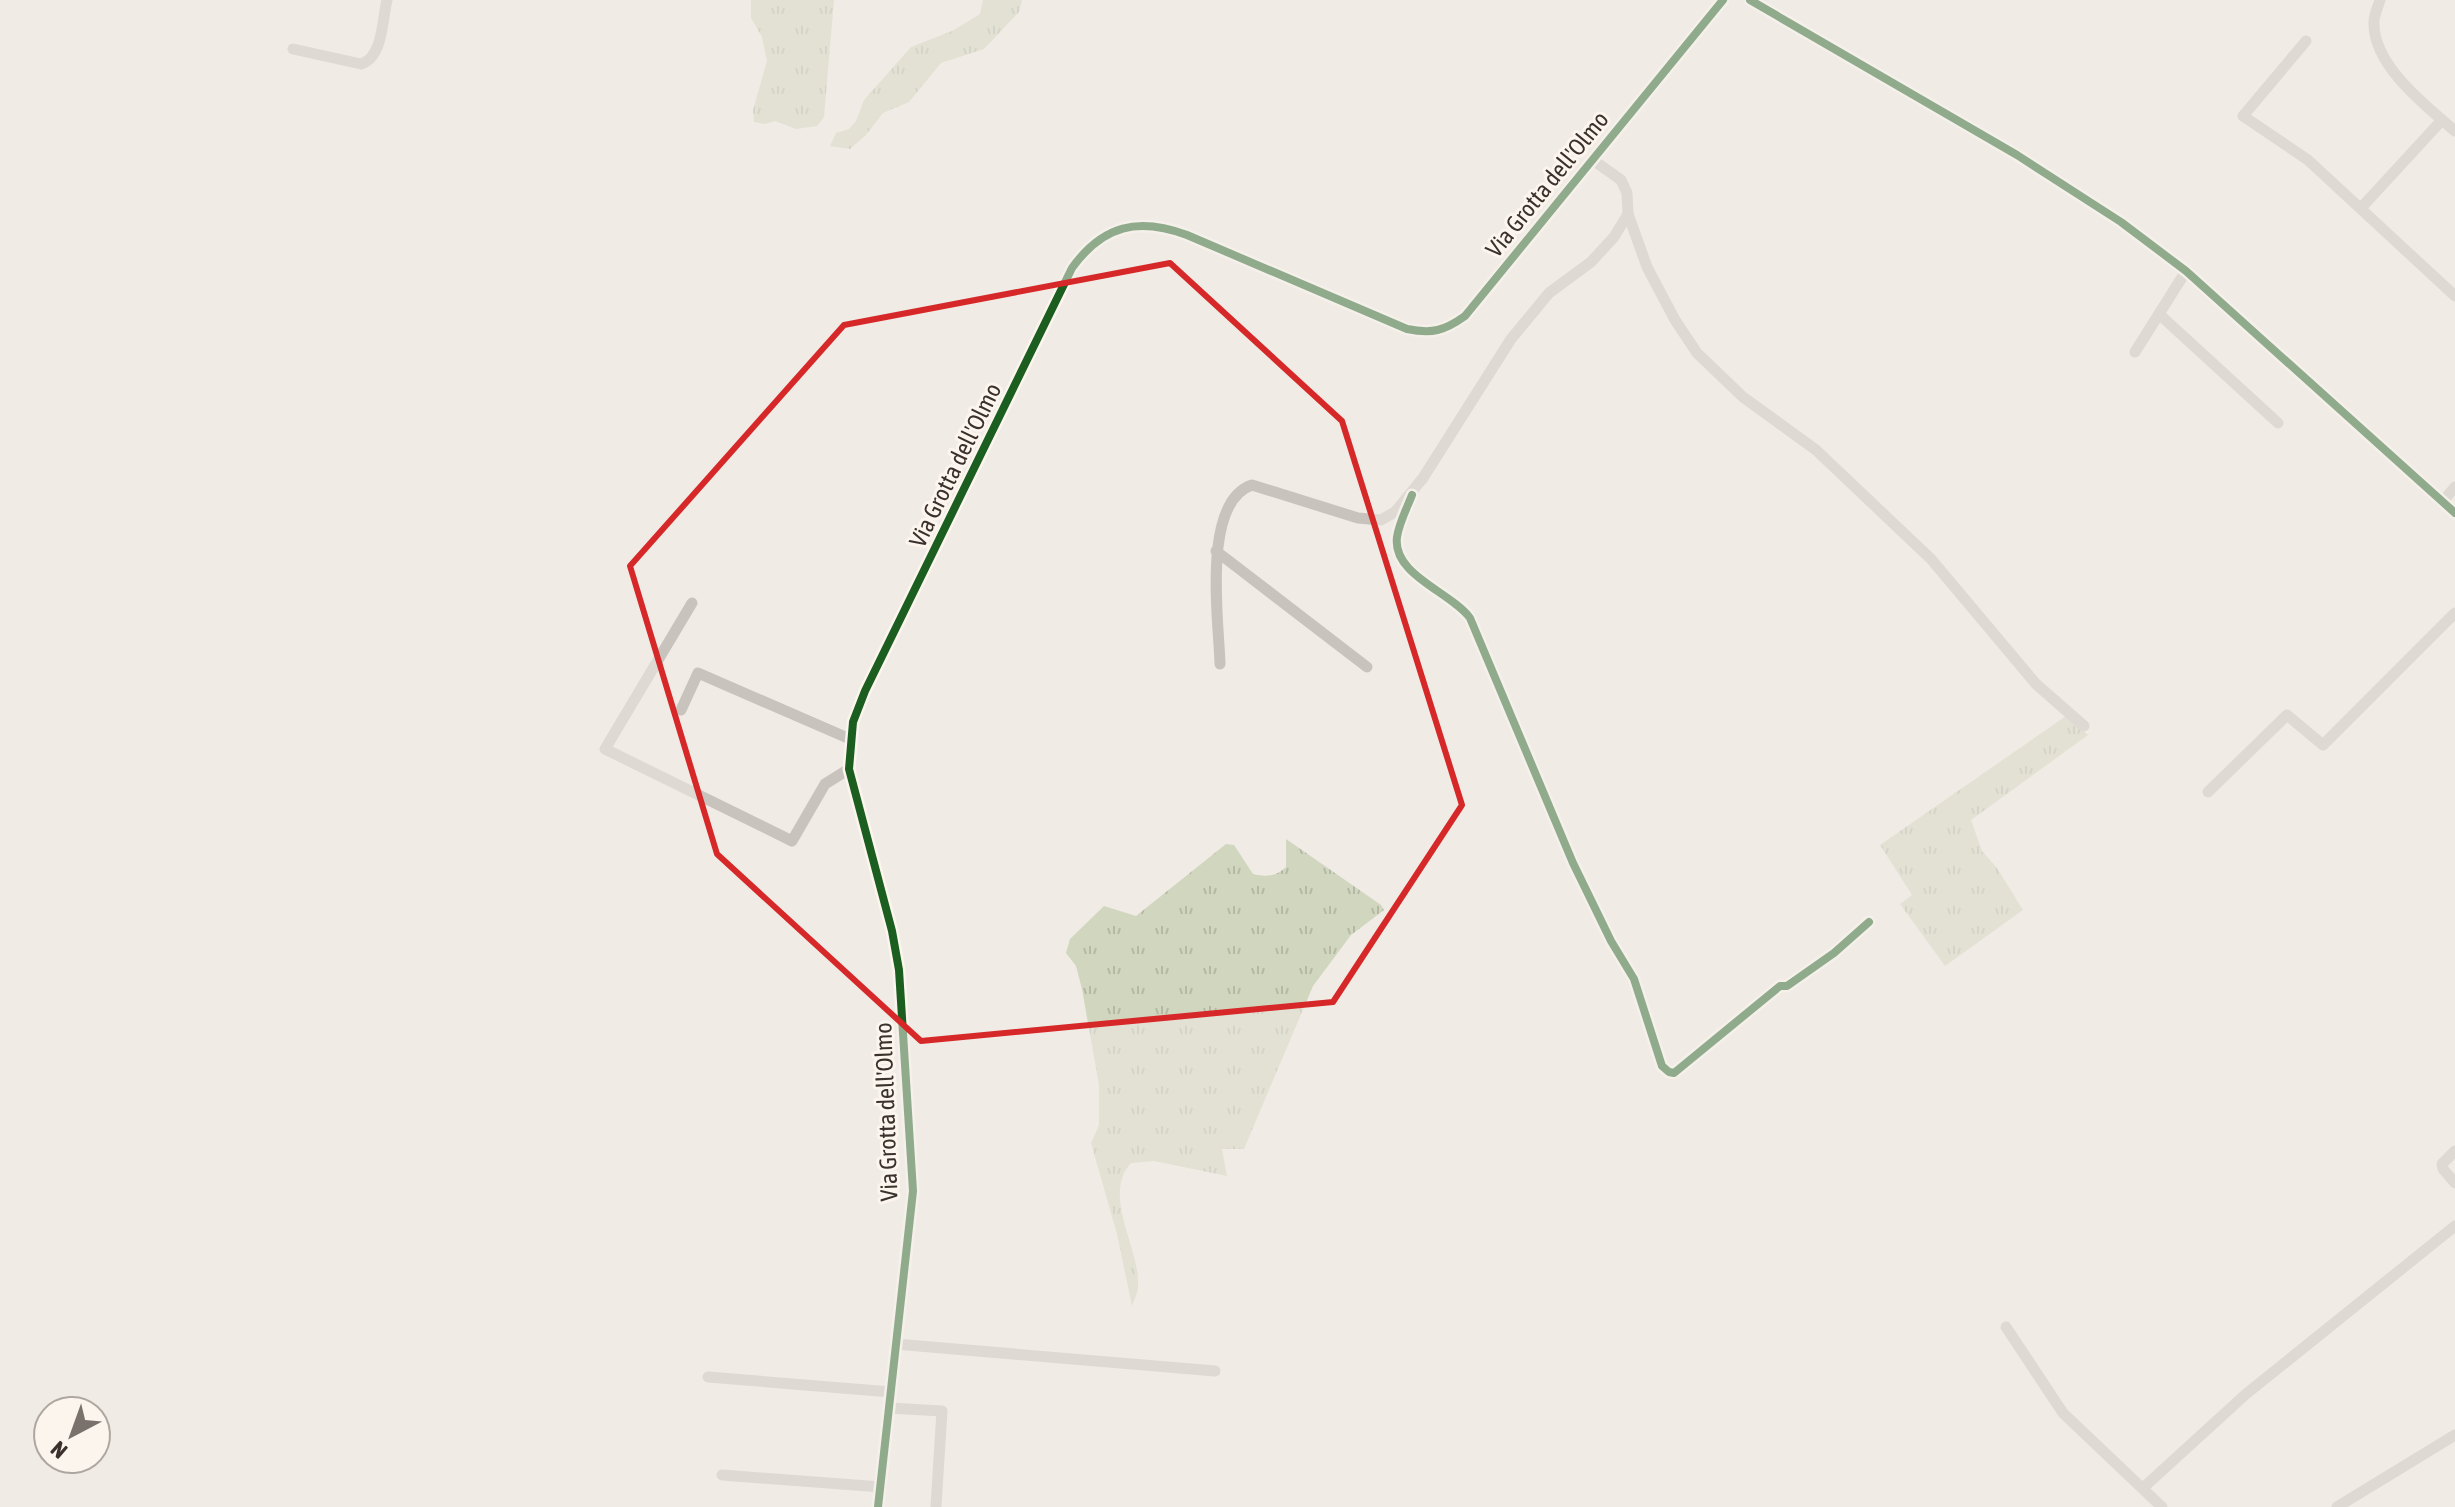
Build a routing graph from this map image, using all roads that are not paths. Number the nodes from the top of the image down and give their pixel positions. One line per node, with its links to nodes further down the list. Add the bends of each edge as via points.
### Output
1 (387, 0): 6 (street, via 370,61 361,64)
2 (1723, 0): 9 (street, Via Grotta dell'Olmo)
3 (1750, 0): 12 (street, via 2017,155)
4 (2380, 0): 7 (street, via 2374,24 2384,59)
5 (2306, 41): 10 (street, via 2243,116 2308,160)
6 (293, 49)
7 (2442, 120): 8 (street); 10 (street)
8 (2455, 131)
9 (1593, 160): 11 (street, via 1621,180); 28 (street, Via Grotta dell'Olmo, via 1465,316 1427,333 1168,228 1140,225 1099,239 1072,268 865,691)
10 (2361, 208): 13 (street)
11 (1628, 214): 18 (street, via 1591,262 1549,293 1511,339); 27 (street, via 1647,267 1697,353 1743,397 1816,450 1931,559 2036,684)
12 (2186, 271): 14 (street); 19 (street)
13 (2455, 296)
14 (2159, 314): 15 (street); 16 (street)
15 (2135, 352)
16 (2278, 423)
17 (2455, 487): 19 (street)
18 (1412, 495): 21 (street, via 1381,520 1358,518 1252,485 1234,499); 31 (street, via 1397,536 1401,556 1420,579 1470,618 1573,863 1634,979 1662,1066 1674,1073)
19 (2443, 501): 20 (street)
20 (2455, 513)
21 (1216, 551): 24 (street); 25 (street)
22 (692, 603): 29 (street, via 605,749 792,841 825,784)
23 (2455, 613): 30 (street, via 2323,745 2287,715)
24 (1220, 664)
25 (1367, 667)
26 (681, 710): 28 (street, via 698,673)
27 (2084, 726)
28 (850, 739): 29 (street, Via Grotta dell'Olmo)
29 (849, 769): 36 (street, Via Grotta dell'Olmo, via 899,970 913,1191)
30 (2208, 792)
31 (1869, 922)
32 (2455, 1151): 33 (street, via 2442,1164)
33 (2455, 1183)
34 (2455, 1226): 44 (street, via 2246,1394)
35 (2006, 1327): 44 (street, via 2063,1413)
36 (895, 1344): 37 (street); 39 (street, Via Grotta dell'Olmo)
37 (1215, 1371)
38 (708, 1377): 39 (street)
39 (891, 1392): 40 (street, Via Grotta dell'Olmo)
40 (889, 1408): 43 (street, Via Grotta dell'Olmo); 45 (street, via 942,1411)
41 (2455, 1435): 48 (street)
42 (722, 1475): 43 (street)
43 (881, 1487): 46 (street, Via Grotta dell'Olmo)
44 (2144, 1487): 47 (street)
45 (936, 1506)
46 (878, 1507)
47 (2162, 1507)
48 (2337, 1507)

